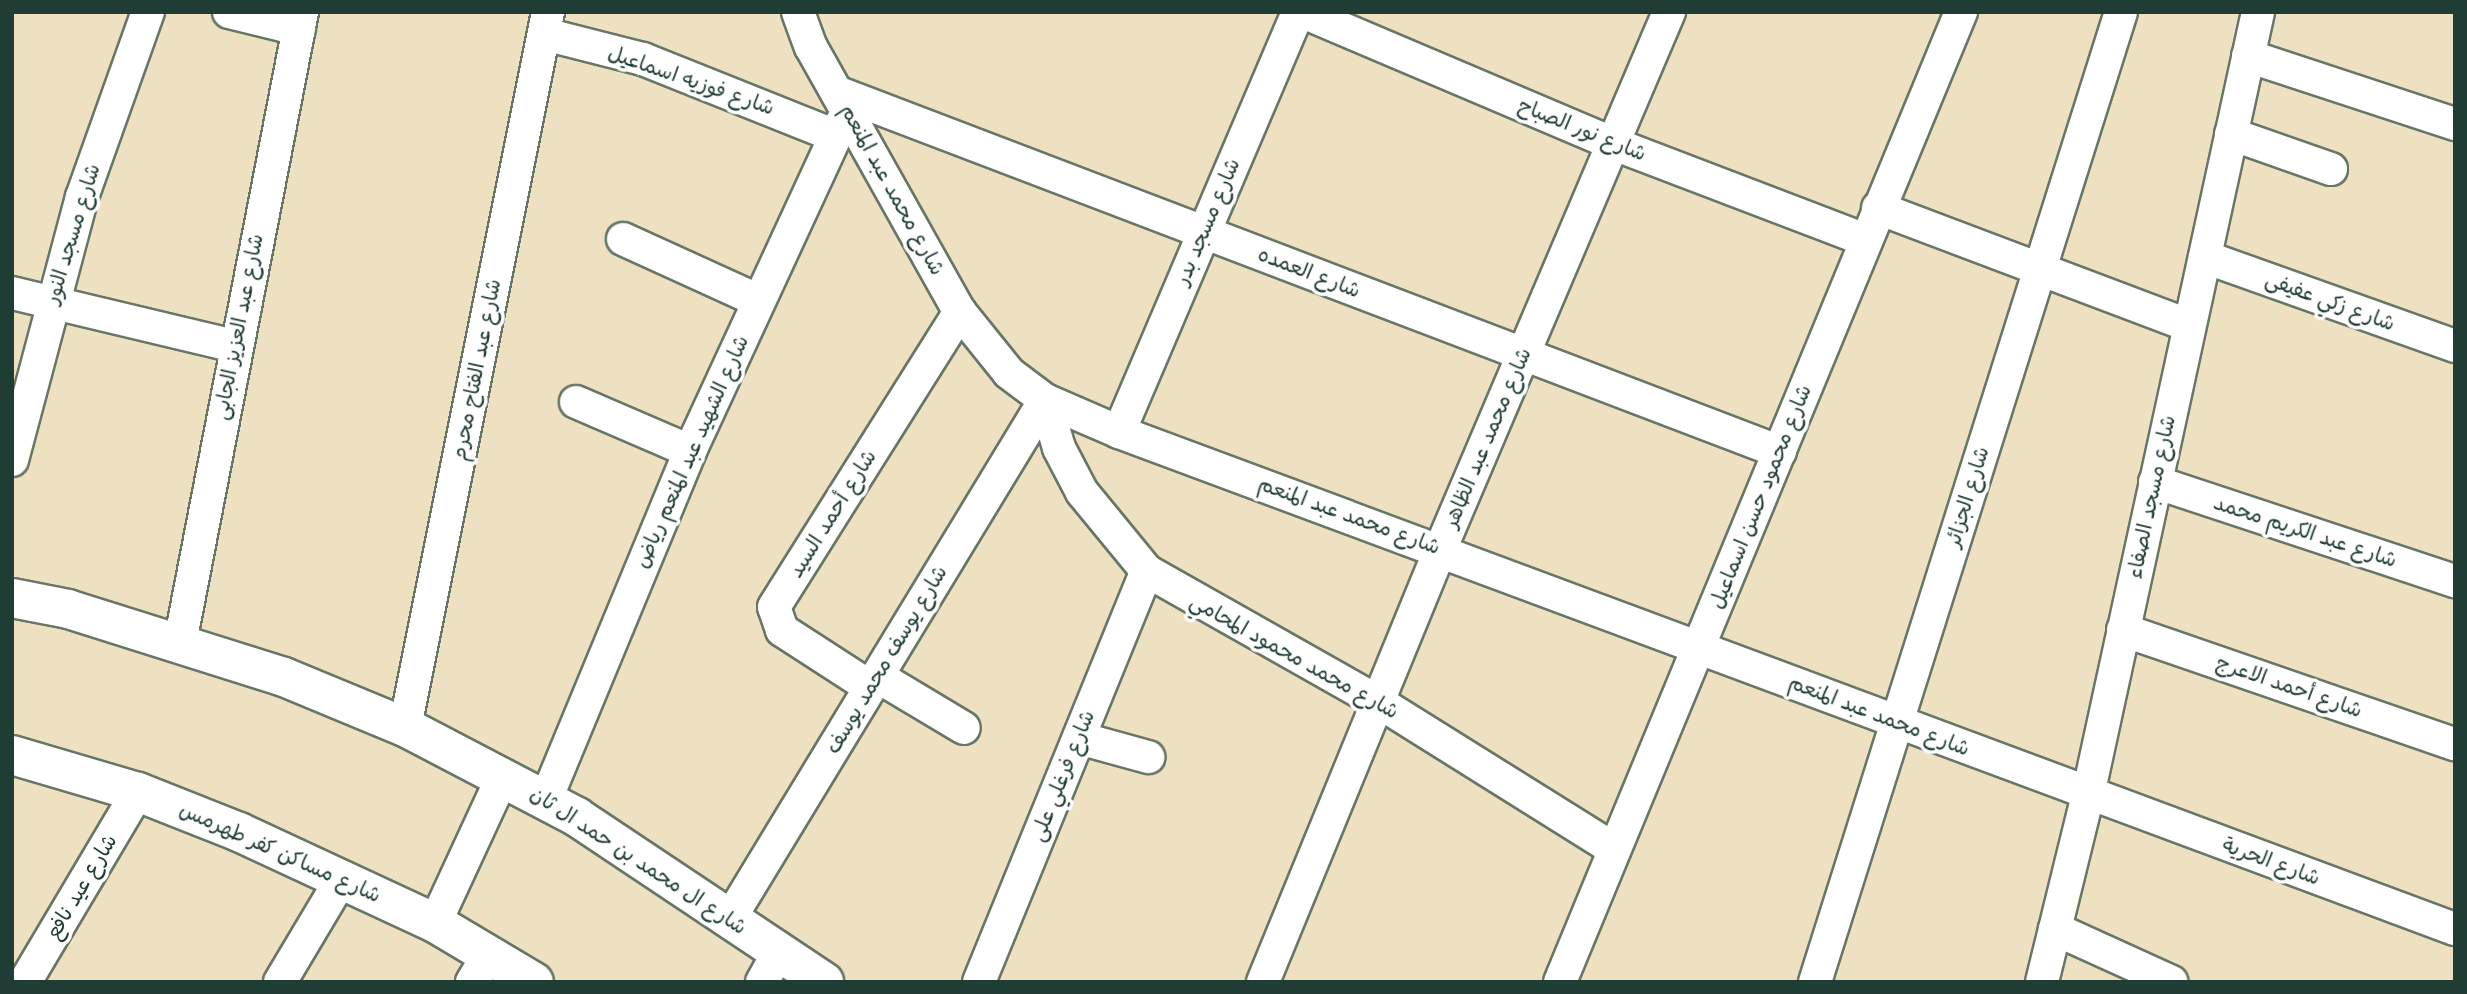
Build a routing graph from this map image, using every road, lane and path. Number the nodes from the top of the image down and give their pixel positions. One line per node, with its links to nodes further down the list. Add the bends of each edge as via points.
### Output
1 (148, 12): 24 (street, شارع مسجد النور, via 82,197)
2 (229, 12): 9 (street)
3 (798, 12): 12 (street, شارع محمد عبد المنعم)
4 (1300, 12): 15 (street, شارع نور الصباح); 18 (street, شارع مسجد بدر)
5 (1669, 12): 15 (street, شارع محمد عبد الظاهر)
6 (1961, 12): 17 (street, شارع محمود حسن اسماعيل)
7 (2121, 12): 22 (street, شارع الجزائر)
8 (2258, 12): 11 (street, شارع مسجد الصفاء)
9 (301, 21): 28 (street, شارع عبد العزيز الجابى)
10 (546, 23): 12 (street, شارع فوزيه اسماعيل, via 643,59); 48 (street, شارع عبد الفتاح محرم)
11 (2248, 56): 13 (street); 14 (street, شارع مسجد الصفاء)
12 (841, 113): 18 (street, شارع العمده); 25 (street, شارع الشهيد عبد المنعم رياض); 26 (street, شارع محمد عبد المنعم)
13 (2455, 124)
14 (2231, 134): 16 (street); 21 (street, شارع مسجد الصفاء)
15 (1614, 144): 20 (street, شارع نور الصباح); 30 (street, شارع محمد عبد الظاهر)
16 (2331, 169)
17 (1878, 208): 20 (street, شارع محمود حسن اسماعيل); 22 (street)
18 (1204, 233): 30 (street, شارع العمده); 33 (street, شارع مسجد بدر)
19 (623, 239): 25 (street)
20 (1865, 240): 35 (street, شارع محمود حسن اسماعيل)
21 (2205, 257): 27 (street, شارع مسجد الصفاء); 29 (street, شارع زكي عفيفى)
22 (2039, 268): 27 (street); 47 (street, شارع الجزائر)
23 (12, 293): 24 (street)
24 (51, 302): 28 (street); 36 (street, شارع مسجد النور)
25 (759, 302): 34 (street, شارع الشهيد عبد المنعم رياض)
26 (960, 312): 31 (street, شارع محمد عبد المنعم, via 1009,373); 45 (street, شارع أحمد السيد, via 774,607 782,630)
27 (2188, 325): 37 (street, شارع مسجد الصفاء)
28 (235, 346): 43 (street, شارع عبد العزيز الجابى)
29 (2455, 346)
30 (1524, 354): 35 (street, شارع العمده); 38 (street, شارع محمد عبد الظاهر)
31 (1045, 400): 33 (street, شارع محمد عبد المنعم); 39 (street, شارع محمد محمود المحامي, via 1059,448 1082,492); 45 (street, شارع يوسف محمد يوسف)
32 (576, 402): 34 (street)
33 (1119, 432): 38 (street, شارع محمد عبد المنعم)
34 (690, 451): 57 (street, شارع الشهيد عبد المنعم رياض)
35 (1780, 452): 44 (street, شارع محمود حسن اسماعيل)
36 (12, 460)
37 (2155, 482): 40 (street, شارع عبد الكريم محمد); 42 (street, شارع مسجد الصفاء)
38 (1440, 550): 44 (street, شارع محمد عبد المنعم); 46 (street, شارع محمد عبد الظاهر)
39 (1147, 571): 46 (street, شارع محمد محمود المحامي); 50 (street, شارع فرغلي على)
40 (2455, 581)
41 (12, 598): 43 (street, شارع ال محمد بن حمد ال ثان)
42 (2123, 630): 51 (street, شارع أحمد الاعرج); 56 (street, شارع مسجد الصفاء)
43 (180, 643): 48 (street, شارع ال محمد بن حمد ال ثان, via 284,677)
44 (1700, 648): 47 (street, شارع محمد عبد المنعم); 58 (street, شارع محمود حسن اسماعيل)
45 (874, 682): 49 (street); 60 (street, شارع يوسف محمد يوسف)
46 (1377, 701): 58 (street, شارع محمد محمود المحامي); 71 (street, شارع محمد عبد الظاهر)
47 (1897, 722): 56 (street, شارع محمد عبد المنعم); 73 (street, شارع الجزائر)
48 (405, 727): 54 (street, شارع ال محمد بن حمد ال ثان)
49 (964, 728)
50 (1079, 738): 53 (street); 70 (street, شارع فرغلي على)
51 (2455, 744)
52 (12, 755): 55 (street, شارع مساكن كفر طهرمس)
53 (1148, 757)
54 (503, 776): 57 (street, شارع ال محمد بن حمد ال ثان); 61 (street)
55 (138, 792): 59 (street, شارع مساكن كفر طهرمس); 66 (street, شارع عيد نافع)
56 (2088, 794): 62 (street, شارع مسجد الصفاء); 63 (street, شارع الحرية)
57 (545, 799): 60 (street, شارع ال محمد بن حمد ال ثان)
58 (1614, 849): 72 (street, شارع محمود حسن اسماعيل)
59 (342, 878): 61 (street, شارع مساكن كفر طهرمس); 67 (street)
60 (729, 920): 64 (street, شارع ال محمد بن حمد ال ثان)
61 (435, 923): 65 (street, شارع مساكن كفر طهرمس)
62 (2055, 929): 74 (street, شارع مسجد الصفاء); 75 (street)
63 (2455, 929)
64 (771, 966): 69 (street, شارع ال محمد بن حمد ال ثان)
65 (481, 968): 68 (street, شارع مساكن كفر طهرمس)
66 (25, 982)
67 (280, 982)
68 (534, 982)
69 (824, 982)
70 (979, 982)
71 (1263, 982)
72 (1560, 982)
73 (1815, 982)
74 (2042, 982)
75 (2172, 982)

